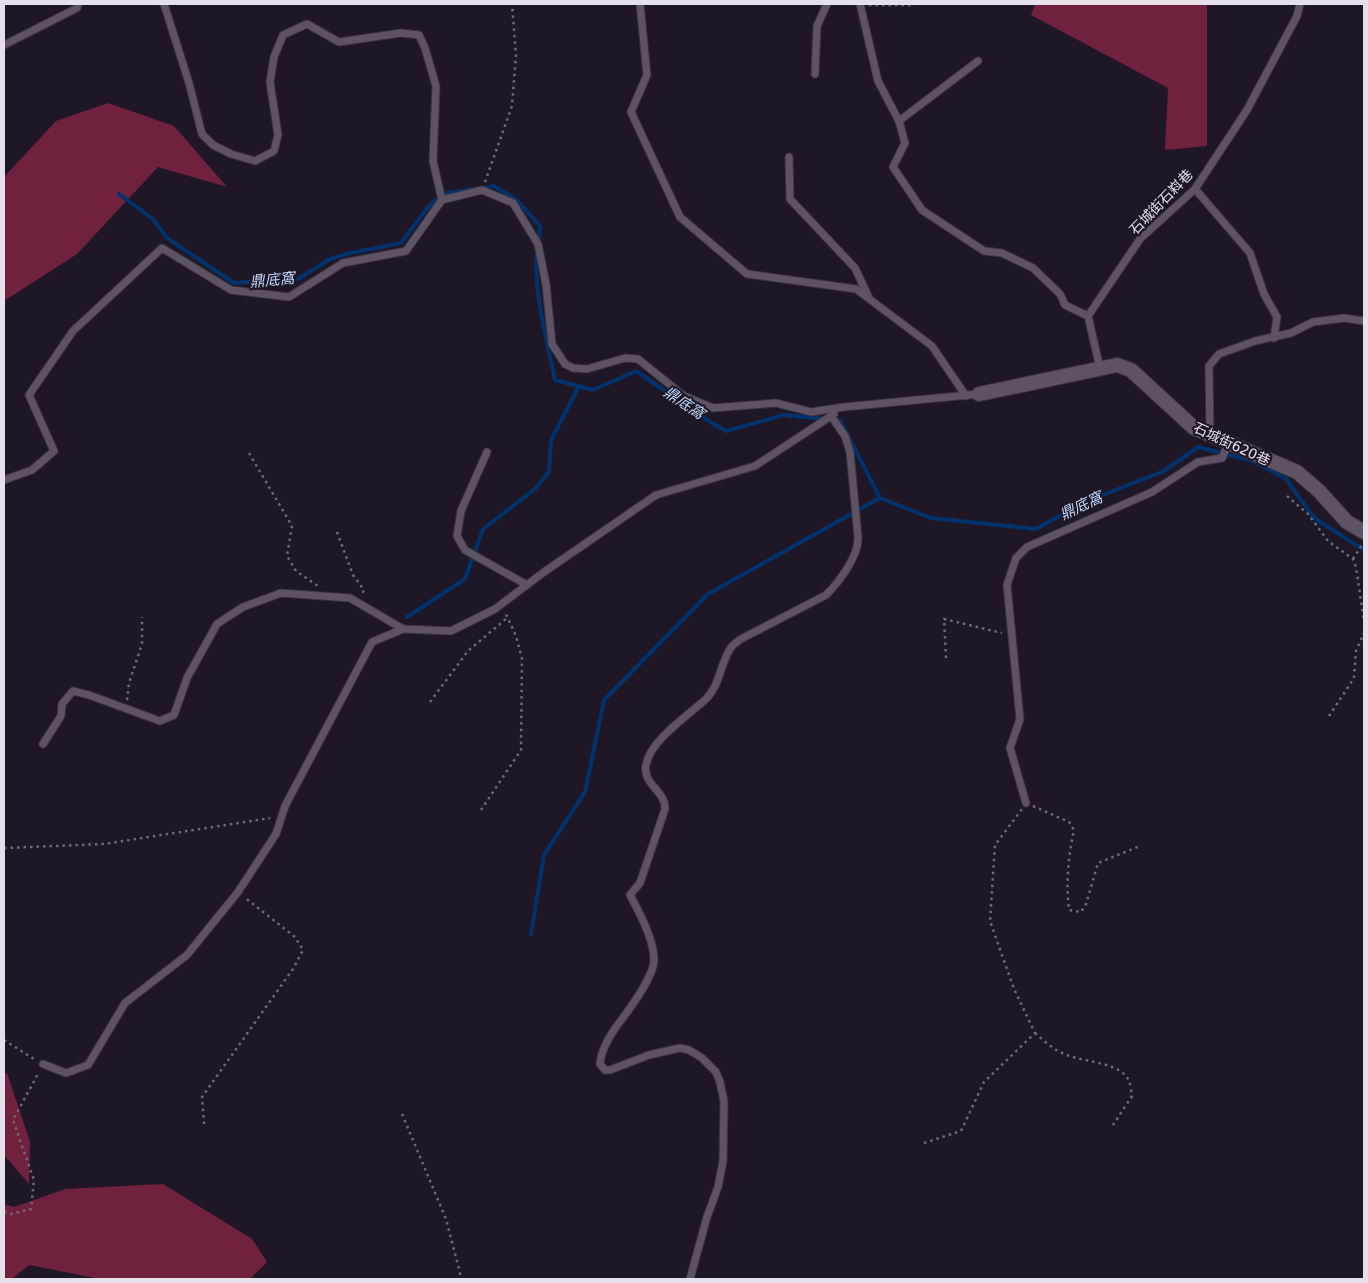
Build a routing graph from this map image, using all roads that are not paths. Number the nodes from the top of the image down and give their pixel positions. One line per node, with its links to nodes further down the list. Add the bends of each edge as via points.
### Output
1 (78, 4): 7 (lane, via 77,8)
2 (164, 4): 13 (lane, via 202,134 213,145 255,161 274,151 278,135 270,82 274,57 283,35 307,24 339,42 401,33 419,35 436,86 433,161)
3 (640, 4): 14 (lane, via 647,75 631,112 680,217 747,274 856,289)
4 (826, 4): 9 (lane, via 817,26)
5 (860, 4): 10 (lane, via 878,81)
6 (1300, 4): 12 (lane, 石城街石嵙巷, via 1297,16 1247,110)
7 (4, 45)
8 (978, 60): 10 (lane)
9 (815, 74)
10 (899, 121): 15 (lane, via 905,143 893,166 922,210 984,251 1002,253 1033,268 1060,294 1065,305)
11 (789, 157): 14 (lane, via 790,199 855,268)
12 (1195, 189): 15 (lane, 石城街石嵙巷, via 1140,239); 17 (lane, via 1250,253 1264,294 1277,317)
13 (442, 200): 20 (lane, via 482,190 513,203 538,244 552,344 565,364 587,369 625,358 638,359 684,396 713,408 776,403 811,412); 25 (lane, via 406,251 343,263 289,297 231,290 162,248 73,331 29,395 54,451 32,470)
14 (870, 300): 19 (lane, via 932,346)
15 (1088, 316): 18 (lane)
16 (1364, 321): 17 (lane, via 1344,318 1313,322 1291,334)
17 (1274, 338): 22 (lane, via 1219,354 1209,366)
18 (1100, 368): 19 (street, 石城街620巷); 22 (street, 石城街620巷, via 1117,365 1131,370 1194,428)
19 (973, 395): 20 (lane)
20 (844, 407): 21 (lane)
21 (831, 416): 27 (lane, via 755,466 656,495); 32 (lane, via 845,436 850,452 857,551 826,595 741,639 731,648 707,697 672,727 645,767 648,781 663,798 665,809 640,882 630,895 637,905 654,960 634,1003 600,1055 600,1064 604,1070 610,1070 649,1055 680,1048 695,1053 716,1072 724,1101 723,1161)
22 (1210, 434): 23 (street, 石城街620巷)
23 (1228, 444): 26 (street, 石城街620巷, via 1297,472 1347,522); 30 (lane, via 1222,458 1198,462 1152,492 1027,548 1016,558 1007,585 1020,719 1010,748)
24 (487, 452): 27 (lane, via 461,511 457,536 465,550)
25 (4, 480)
26 (1364, 532)
27 (527, 586): 28 (lane, via 500,605 451,631)
28 (403, 629): 29 (lane, via 350,598 280,593 243,607 217,624 187,678 174,715 160,721 73,691 62,704 61,716); 31 (lane, via 372,642 285,806 276,834 238,892 187,956 125,1002 88,1065 66,1073)
29 (43, 744)
30 (1026, 803)
31 (43, 1064)
32 (690, 1279)

